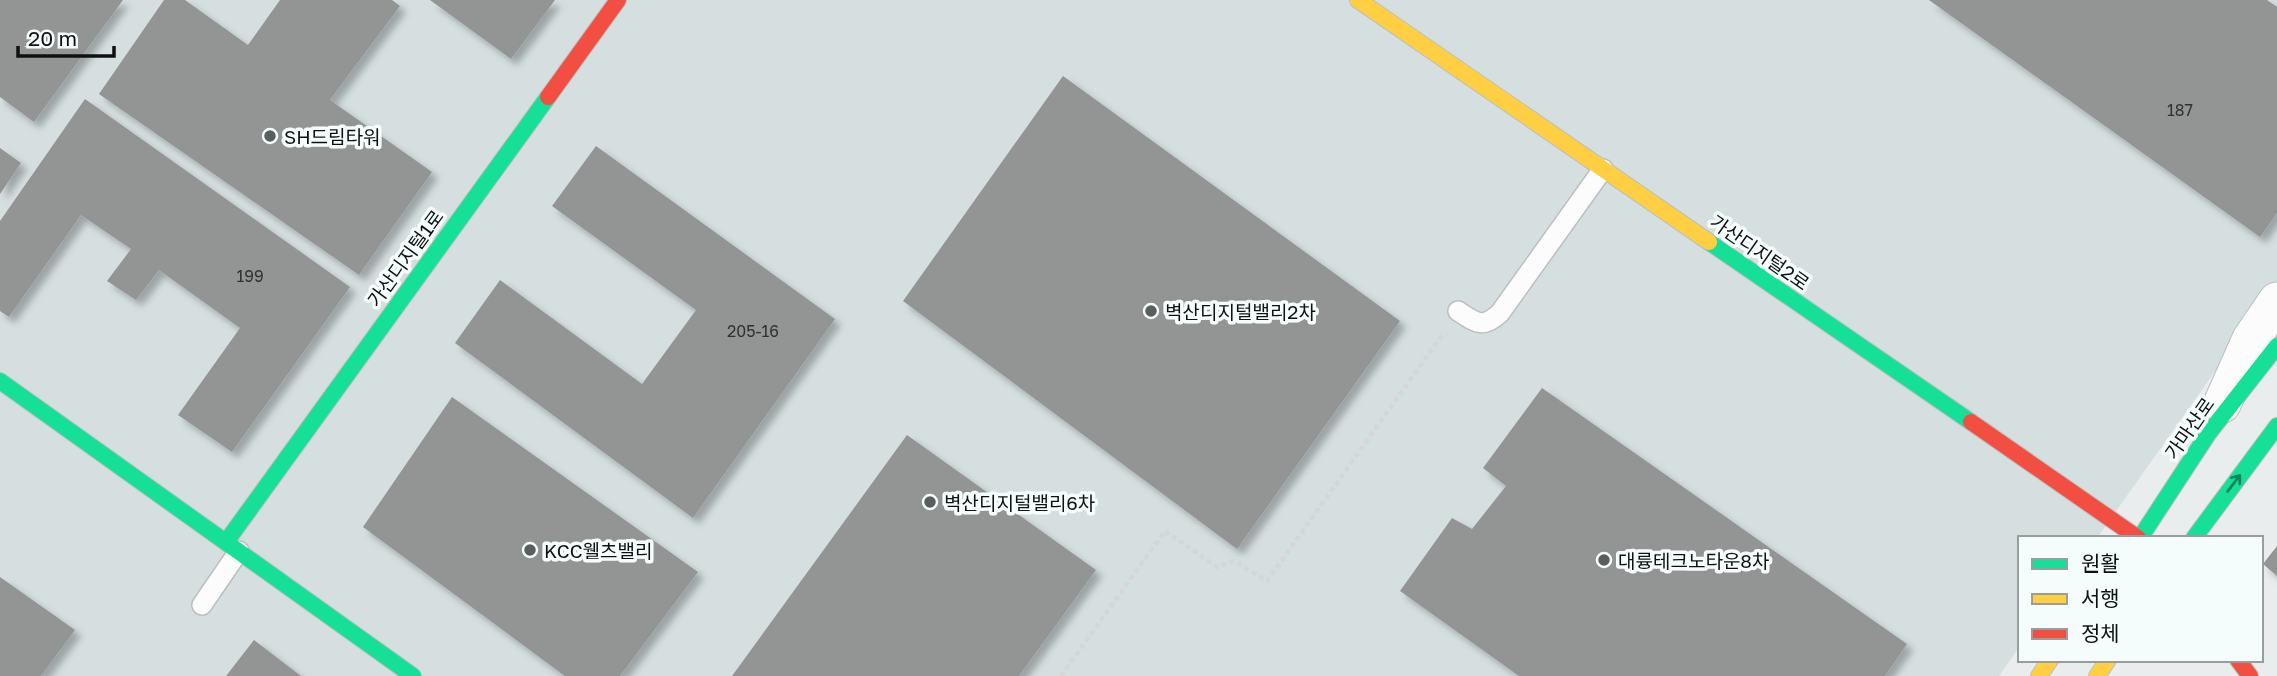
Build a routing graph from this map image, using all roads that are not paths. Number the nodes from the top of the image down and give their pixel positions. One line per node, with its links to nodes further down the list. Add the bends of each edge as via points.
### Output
1 (618, 0): 13 (street, 가산디지털1로)
2 (1358, 0): 3 (street, 가산디지털2로)
3 (1604, 169): 5 (lane, via 1500,313 1484,323); 10 (street, 가산디지털2로)
4 (2277, 300): 9 (street, via 2251,339)
5 (1466, 316)
6 (2277, 346): 9 (street, 가마산로)
7 (0, 381): 13 (street)
8 (2277, 426): 12 (street, one-way to 8)
9 (2208, 434): 11 (street, 가마산로)
10 (2136, 536)
11 (2140, 536)
12 (2195, 536)
13 (232, 546): 14 (lane); 15 (street)
14 (202, 605)
15 (401, 673)

